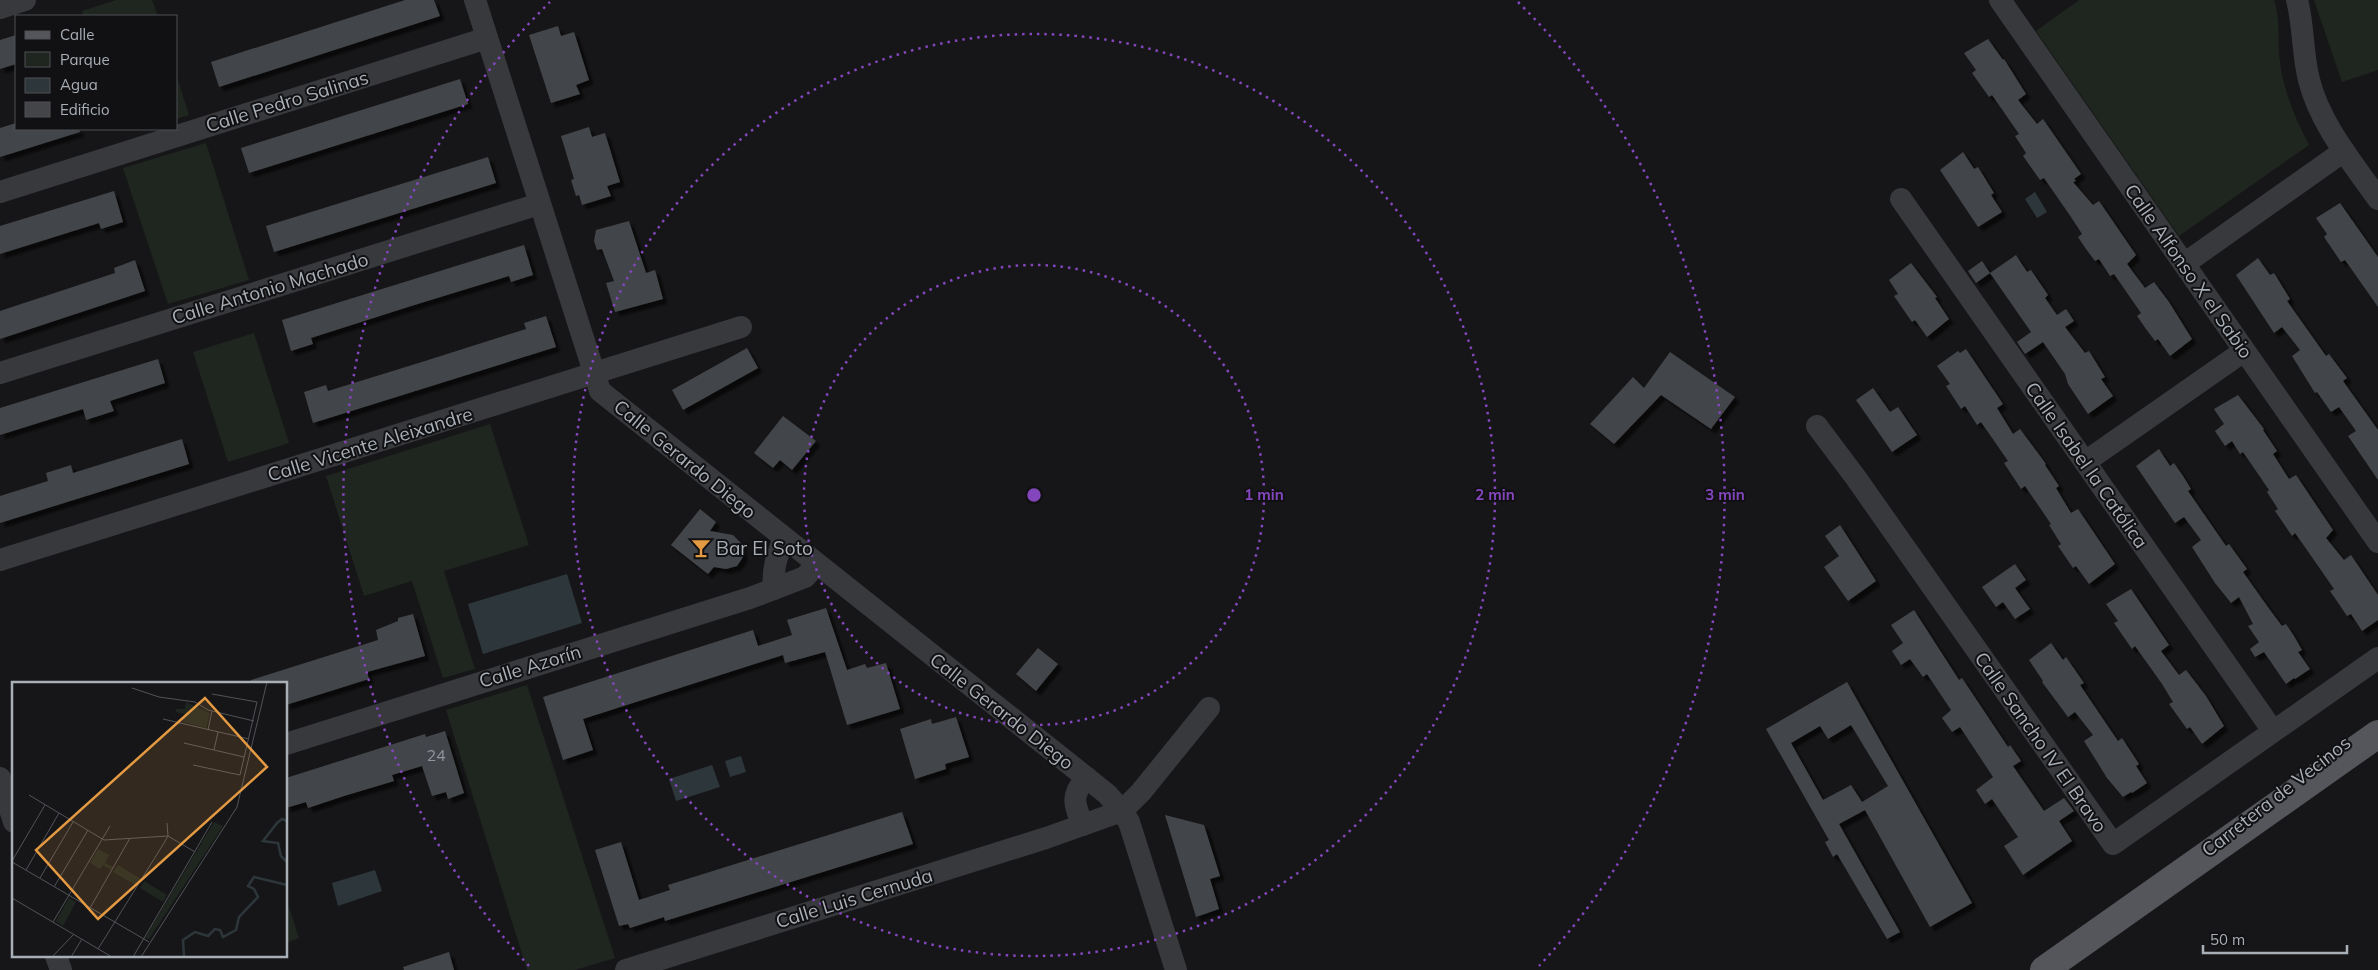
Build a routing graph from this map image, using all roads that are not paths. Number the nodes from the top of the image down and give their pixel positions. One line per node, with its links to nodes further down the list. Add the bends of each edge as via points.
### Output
1 (25, 0): 5 (street)
2 (475, 0): 6 (street, Calle Gerardo Diego)
3 (2000, 0): 12 (street, Calle Alfonso X el Sabio)
4 (2297, 0): 7 (street, via 2309,82 2318,108)
5 (0, 8)
6 (487, 38): 8 (street, Calle Pedro Salinas); 11 (street, Calle Gerardo Diego)
7 (2344, 151): 10 (street); 12 (street)
8 (0, 192)
9 (1901, 199): 18 (street, Calle Isabel la Católica)
10 (2378, 199)
11 (540, 204): 15 (street, Calle Antonio Machado); 16 (street, Calle Gerardo Diego)
12 (2184, 264): 14 (street, Calle Alfonso X el Sabio)
13 (741, 327): 16 (street, Calle Vicente Aleixandre)
14 (2244, 351): 18 (street); 20 (street, Calle Alfonso X el Sabio)
15 (0, 373)
16 (593, 374): 19 (street, Calle Gerardo Diego, via 600,391); 21 (street, Calle Vicente Aleixandre)
17 (1817, 426): 27 (street, Calle Sancho IV El Bravo, via 2113,844)
18 (2085, 462): 27 (street, Calle Isabel la Católica)
19 (784, 538): 22 (street, Calle Gerardo Diego); 23 (street, via 772,574)
20 (2378, 542)
21 (0, 560)
22 (817, 564): 23 (street, Calle Azorín, via 805,577); 31 (street, Calle Gerardo Diego)
23 (774, 589): 29 (street, Calle Azorín)
24 (2378, 658): 27 (street, Calle Sancho IV El Bravo)
25 (1209, 708): 32 (street, Calle Luis Cernuda)
26 (2378, 716): 35 (main road, Carretera de Vecinos)
27 (2273, 731)
28 (2378, 734): 35 (main road, Carretera de Vecinos)
29 (288, 743)
30 (0, 778): 33 (street)
31 (1087, 778): 32 (street, Calle Gerardo Diego); 34 (street, via 1076,788 1075,806)
32 (1122, 811): 34 (street, Calle Luis Cernuda); 39 (street, Calle Gerardo Diego)
33 (12, 816)
34 (1083, 825): 38 (street, Calle Luis Cernuda)
35 (2175, 877): 40 (main road, Carretera de Vecinos)
36 (57, 958): 37 (street)
37 (61, 970)
38 (626, 970)
39 (1176, 970)
40 (2044, 970)

